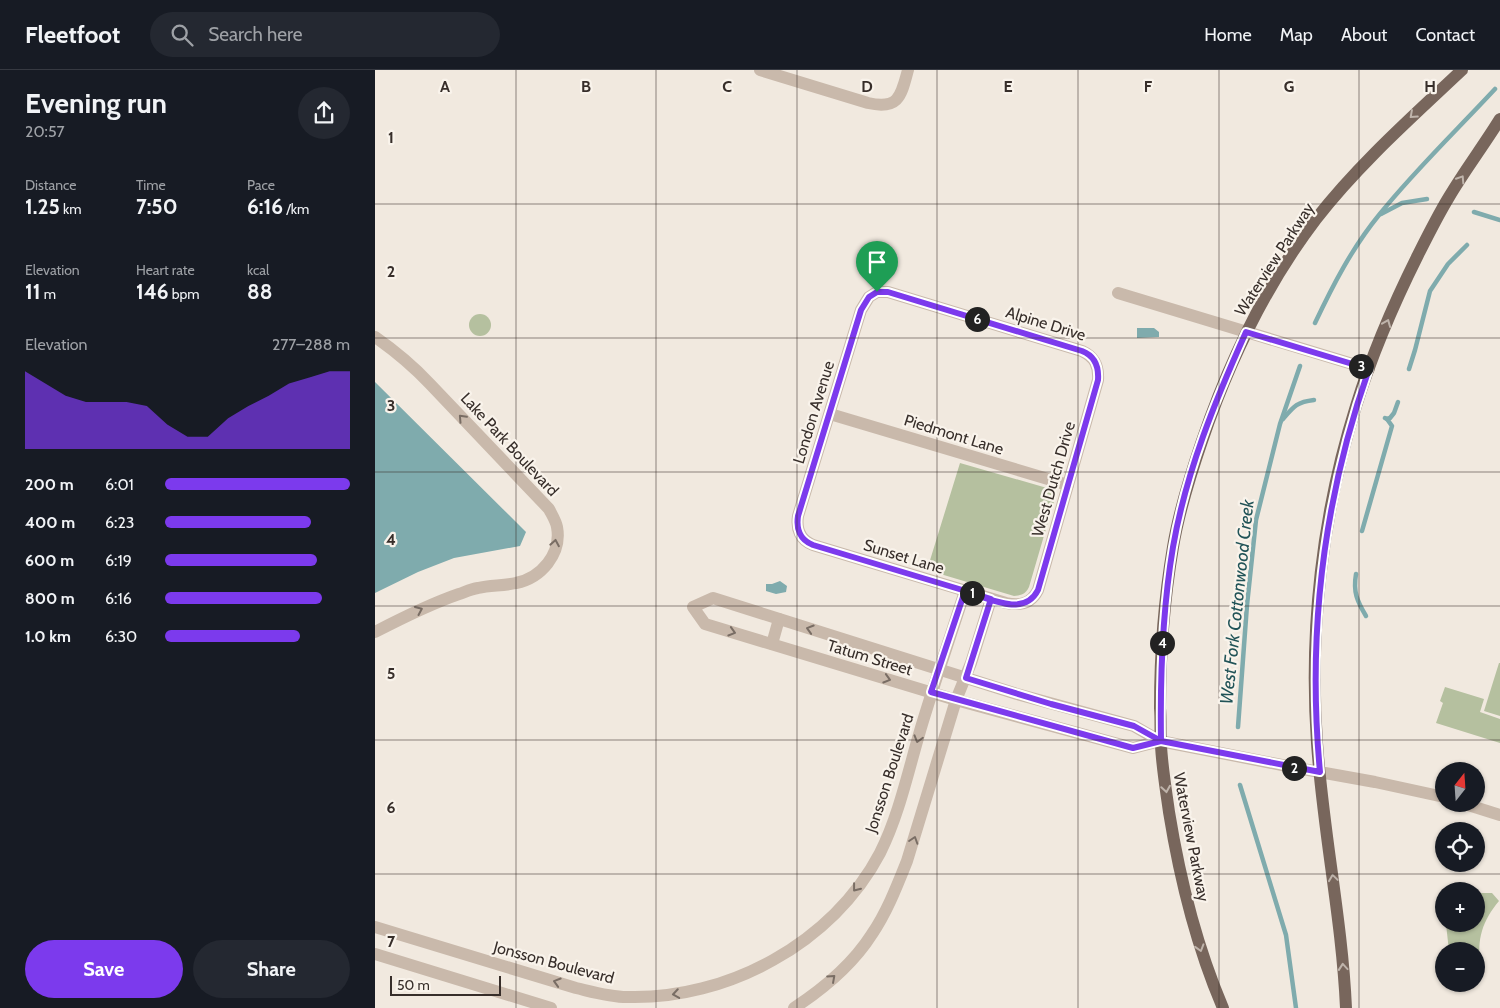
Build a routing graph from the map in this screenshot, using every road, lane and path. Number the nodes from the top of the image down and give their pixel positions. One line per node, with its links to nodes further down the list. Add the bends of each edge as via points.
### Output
1 (760, 70): 2 (street, via 881,106 892,104 899,96)
2 (908, 70)
3 (1462, 70): 7 (main road, Waterview Parkway, one-way to 7, via 1364,164 1316,219 1272,285)
4 (1500, 119): 10 (main road, one-way to 4, via 1388,318 1448,198)
5 (1118, 293): 7 (street)
6 (869, 297): 9 (street, Alpine Drive, via 877,292 888,292 1082,351); 11 (street, London Avenue, via 861,310)
7 (1246, 332): 10 (street); 24 (main road, Waterview Parkway, via 1212,410 1192,470 1175,539 1161,649)
8 (375, 337): 18 (street, Lake Park Boulevard, one-way to 8, via 458,594 530,579 552,558 557,545 557,527 549,509 415,368)
9 (1095, 362): 12 (street, West Dutch Drive, via 1098,380)
10 (1369, 369): 25 (main road, via 1346,440 1323,554 1315,648)
11 (830, 414): 12 (street, Piedmont Lane); 13 (street, London Avenue, via 798,516 797,524)
12 (1068, 485): 16 (street, West Dutch Drive, via 1038,590)
13 (803, 538): 14 (street, Sunset Lane, via 806,543)
14 (965, 591): 15 (street, Sunset Lane); 20 (street, Jonsson Boulevard)
15 (991, 599): 16 (street, Sunset Lane, via 1018,605); 21 (street)
16 (1028, 602)
17 (779, 619): 19 (street); 19 (street, Tatum Street, one-way to 19, via 713,598 693,607 705,624); 20 (street, Tatum Street, one-way to 17)
18 (375, 632)
19 (772, 644): 22 (street, Tatum Street, one-way to 22)
20 (940, 670): 21 (street, Tatum Street); 22 (street, Jonsson Boulevard)
21 (966, 678): 23 (street); 24 (street, Tatum Street, via 1134,726)
22 (931, 692): 23 (street, Tatum Street); 31 (street, Jonsson Boulevard, one-way to 31, via 895,815 880,853 847,900 825,922 774,961 723,984 659,996 627,998)
23 (956, 700): 24 (street, Tatum Street, via 1133,748); 34 (street, one-way to 23, via 858,953 886,911 907,862)
24 (1161, 741): 25 (street, Tatum Street); 35 (main road, Waterview Parkway, one-way to 35, via 1179,866 1191,918)
25 (1320, 772): 26 (street, Tatum Street); 36 (main road, one-way to 25)
26 (1435, 795)
27 (1485, 810): 28 (street)
28 (1500, 815)
29 (375, 928): 31 (street, Jonsson Boulevard, one-way to 29)
30 (375, 954): 32 (street)
31 (604, 995): 33 (street)
32 (551, 1008)
33 (601, 1008)
34 (794, 1008)
35 (1223, 1008)
36 (1346, 1008)

